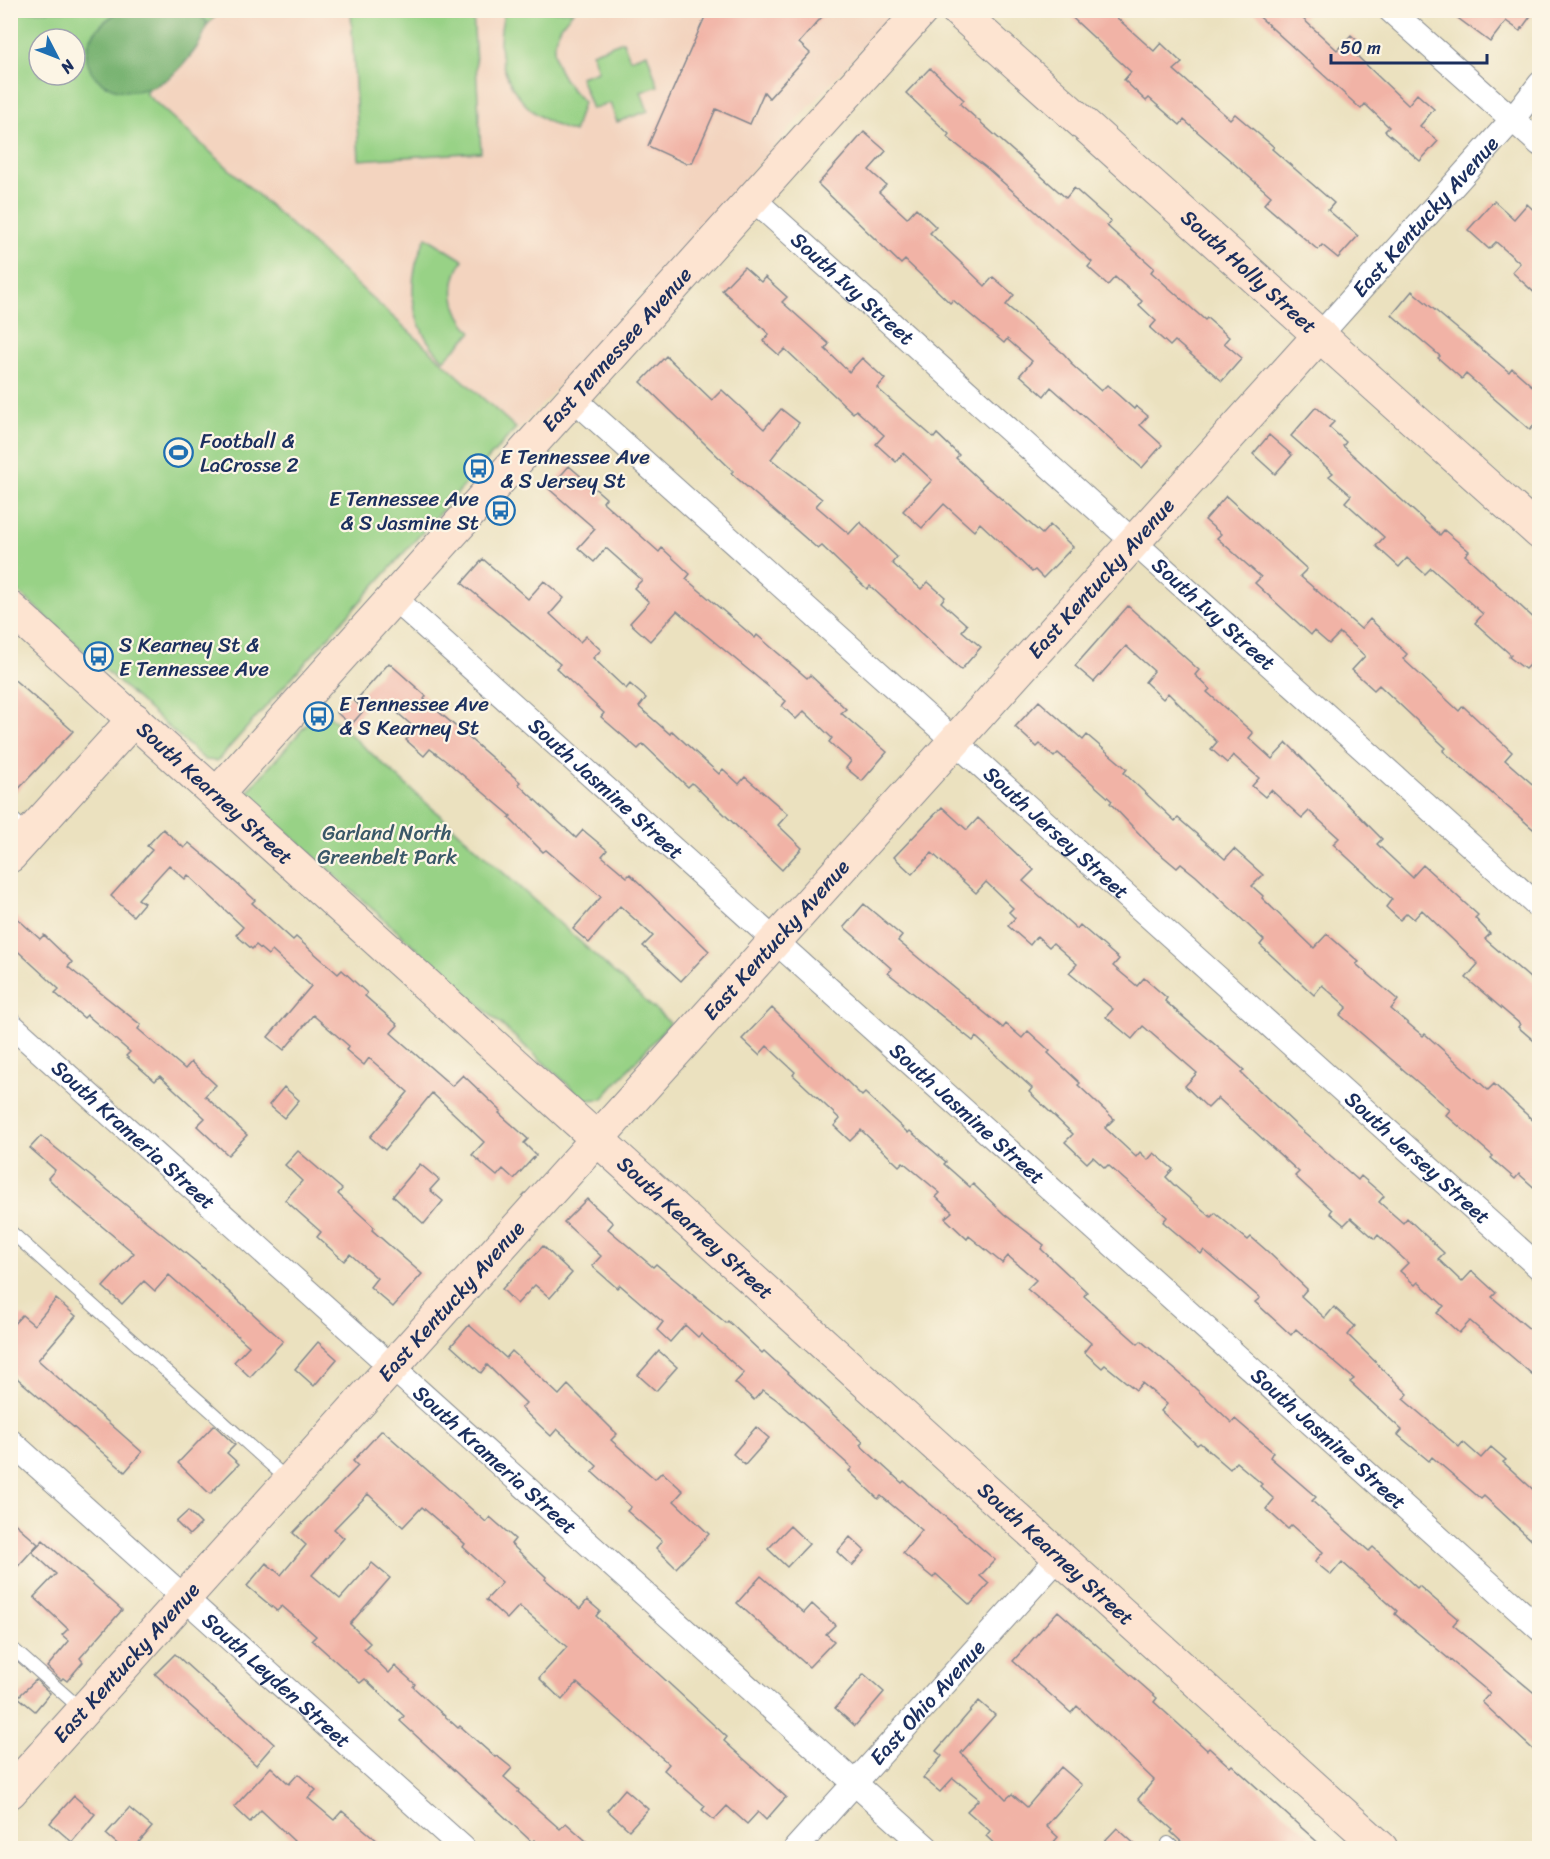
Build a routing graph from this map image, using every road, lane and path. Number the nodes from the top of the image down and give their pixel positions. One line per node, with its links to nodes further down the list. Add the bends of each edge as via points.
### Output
1 (922, 10): 7 (street, East Tennessee Avenue)
2 (957, 10): 8 (street, South Holly Street)
3 (1390, 10): 5 (street)
4 (1539, 84): 5 (street, East Kentucky Avenue)
5 (1512, 120): 6 (street); 8 (street, East Kentucky Avenue)
6 (1539, 144)
7 (753, 199): 9 (street, East Tennessee Avenue); 11 (street, South Ivy Street)
8 (1319, 336): 10 (street, South Holly Street); 11 (street, East Kentucky Avenue)
9 (573, 398): 12 (street, East Tennessee Avenue); 15 (street, South Jersey Street)
10 (1539, 533)
11 (1135, 541): 15 (street, East Kentucky Avenue); 18 (street, South Ivy Street)
12 (394, 598): 16 (street, East Tennessee Avenue); 19 (street, South Jasmine Street)
13 (10, 608): 14 (street, South Kearney Street)
14 (134, 719): 16 (street, South Kearney Street); 17 (street)
15 (956, 742): 19 (street, East Kentucky Avenue); 23 (street, South Jersey Street)
16 (217, 794): 21 (street, South Kearney Street)
17 (17, 836)
18 (1539, 908)
19 (776, 941): 21 (street, East Kentucky Avenue); 29 (street, South Jasmine Street)
20 (10, 1024): 24 (street, South Krameria Street)
21 (598, 1139): 24 (street, East Kentucky Avenue); 27 (street, South Kearney Street)
22 (10, 1231): 26 (lane)
23 (1539, 1268)
24 (390, 1368): 26 (street, East Kentucky Avenue); 32 (street, South Krameria Street)
25 (10, 1441): 28 (street, South Leyden Street)
26 (289, 1482): 28 (street, East Kentucky Avenue)
27 (1059, 1557): 32 (street, East Ohio Avenue); 37 (street, South Kearney Street)
28 (186, 1598): 31 (street, East Kentucky Avenue); 34 (street, South Leyden Street)
29 (1539, 1629)
30 (10, 1646): 31 (lane)
31 (83, 1711): 33 (street, East Kentucky Avenue)
32 (855, 1783): 35 (street, East Ohio Avenue); 36 (street, South Krameria Street)
33 (10, 1792)
34 (463, 1848)
35 (796, 1848)
36 (927, 1848)
37 (1382, 1848)

